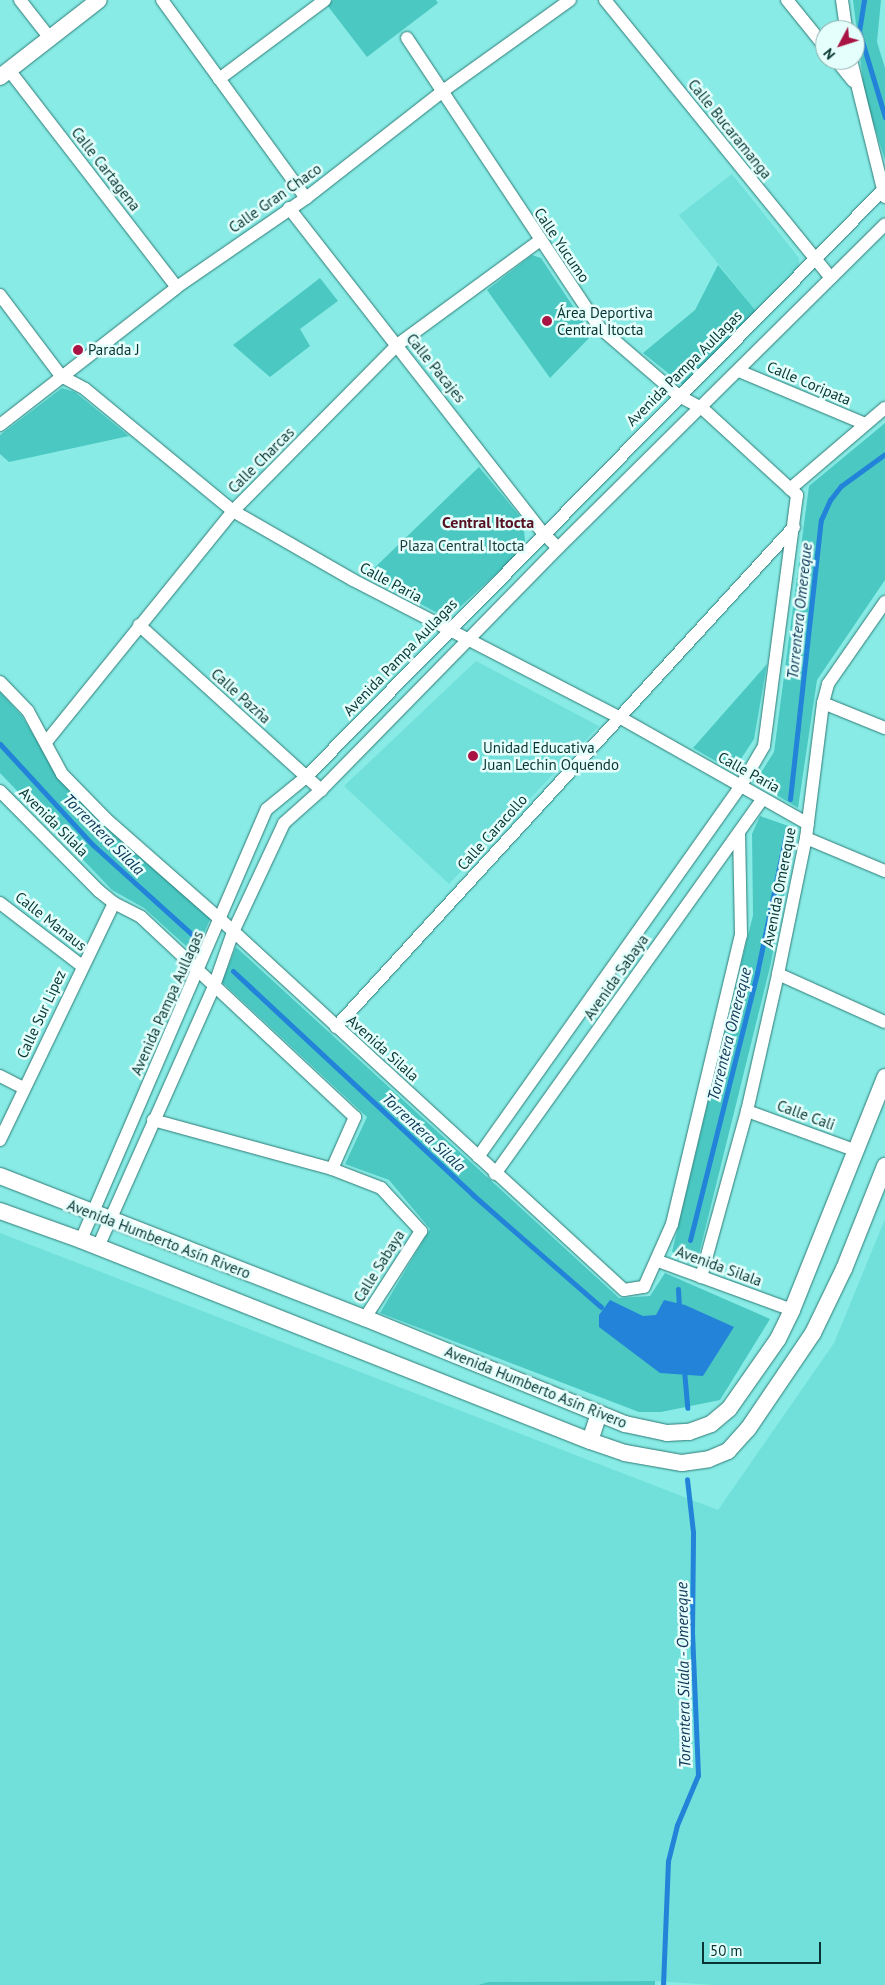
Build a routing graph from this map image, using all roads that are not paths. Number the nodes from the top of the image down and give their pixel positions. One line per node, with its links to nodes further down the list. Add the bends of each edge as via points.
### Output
1 (20, 0): 11 (street)
2 (99, 0): 11 (street)
3 (162, 0): 16 (street)
4 (325, 0): 16 (street)
5 (570, 0): 18 (street, Calle Gran Chaco)
6 (605, 0): 24 (street, Calle Bucaramanga)
7 (787, 0): 10 (street)
8 (842, 0): 9 (street)
9 (845, 20)
10 (815, 35)
11 (49, 37): 15 (street)
12 (407, 38): 18 (street, Calle Yucumo)
13 (844, 70): 17 (street)
14 (852, 70): 17 (street)
15 (5, 73): 26 (street, Calle Cartagena)
16 (219, 79): 20 (street)
17 (854, 83): 19 (street)
18 (443, 90): 20 (street, Calle Gran Chaco); 23 (street, Calle Yucumo)
19 (884, 194): 24 (street, Avenida Pampa Aullagas)
20 (306, 198): 21 (street, Calle Gran Chaco)
21 (289, 208): 26 (street, Calle Gran Chaco); 28 (street, Calle Pacajes)
22 (885, 224): 25 (street)
23 (538, 241): 28 (street, Calle Charcas); 31 (street, Calle Yucumo, via 599,328)
24 (816, 262): 25 (street, Calle Bucaramanga); 31 (street, Avenida Pampa Aullagas)
25 (831, 278): 29 (street)
26 (178, 287): 30 (street, Calle Gran Chaco)
27 (0, 295): 30 (street)
28 (397, 345): 37 (street, Calle Charcas); 39 (street, Calle Pacajes)
29 (739, 371): 32 (street); 35 (street, Calle Coripata)
30 (61, 376): 34 (street, Calle Gran Chaco); 37 (street, Calle Paria, via 85,389)
31 (679, 396): 32 (street, Calle Yucumo); 39 (street, Avenida Pampa Aullagas)
32 (702, 408): 36 (street, Calle Yucumo); 40 (street)
33 (885, 408): 35 (street)
34 (1, 422)
35 (866, 424): 36 (street)
36 (793, 492): 38 (street)
37 (233, 511): 42 (street, Calle Charcas); 43 (street, Calle Paria)
38 (794, 527): 47 (street, Calle Caracollo); 51 (street, via 764,746)
39 (543, 533): 40 (street, Calle Pacajes); 43 (street, Avenida Pampa Aullagas)
40 (558, 548): 44 (street)
41 (885, 602): 46 (street, Avenida Omereque, via 828,684)
42 (138, 625): 49 (street, Calle Charcas); 50 (street, Calle Pazña)
43 (449, 632): 44 (street, Calle Paria); 50 (street, Avenida Pampa Aullagas)
44 (468, 640): 47 (street, Calle Paria); 52 (street)
45 (0, 682): 49 (street, Avenida Silala, via 28,711)
46 (823, 703): 48 (street); 55 (street, Avenida Omereque)
47 (618, 717): 51 (street, Calle Paria); 68 (street, Calle Caracollo)
48 (885, 728)
49 (46, 742): 61 (street, Avenida Silala, via 62,774 106,819)
50 (306, 777): 52 (street, Calle Pazña); 61 (street, Avenida Pampa Aullagas, via 260,818)
51 (740, 787): 54 (street, Calle Paria); 76 (street, Avenida Sabaya)
52 (322, 790): 62 (street, via 284,823)
53 (0, 791): 60 (street, Avenida Silala)
54 (762, 799): 55 (street, Calle Paria); 56 (street, Avenida Sabaya)
55 (808, 824): 57 (street, Avenida Omereque)
56 (739, 833): 79 (street, Avenida Sabaya); 86 (street, Avenida Omereque, via 741,935 672,1224)
57 (806, 838): 58 (street); 65 (street, Avenida Omereque)
58 (885, 871)
59 (0, 903): 63 (street, Calle Manaus)
60 (114, 903): 63 (street, Calle Sur Lipez); 64 (street, Avenida Silala, via 141,917)
61 (221, 920): 62 (street, Avenida Silala); 64 (street, Avenida Pampa Aullagas)
62 (233, 932): 66 (street); 68 (street, Avenida Silala)
63 (82, 966): 71 (street, Calle Sur Lipez)
64 (199, 970): 66 (street, Avenida Silala); 82 (street, Avenida Pampa Aullagas)
65 (778, 974): 67 (street); 72 (street, Avenida Omereque)
66 (214, 986): 73 (street); 78 (street, Avenida Silala, via 355,1117)
67 (885, 1022)
68 (336, 1027): 76 (street, Avenida Silala)
69 (0, 1076): 71 (street)
70 (885, 1077): 75 (street, Avenida Humberto Asín Rivero)
71 (24, 1088): 74 (street, Calle Sur Lipez)
72 (747, 1111): 75 (street, Calle Cali); 87 (street, Avenida Omereque)
73 (153, 1120): 78 (street); 83 (street)
74 (0, 1140)
75 (854, 1150): 88 (street, Avenida Humberto Asín Rivero)
76 (478, 1157): 79 (street, Avenida Silala)
77 (885, 1166): 91 (street, Avenida Humberto Asín Rivero, via 844,1269 814,1333 748,1429 728,1451 709,1459 682,1463 626,1453)
78 (332, 1169): 89 (street, Calle Sabaya, via 381,1188 421,1231)
79 (496, 1174): 86 (street, Avenida Silala, via 624,1290 644,1287)
80 (0, 1176): 82 (street, Avenida Humberto Asín Rivero)
81 (0, 1211): 84 (street, Avenida Humberto Asín Rivero)
82 (92, 1212): 83 (street, Avenida Humberto Asín Rivero); 84 (street, Avenida Pampa Aullagas)
83 (111, 1221): 85 (street); 89 (street, Avenida Humberto Asín Rivero)
84 (81, 1240): 85 (street, Avenida Humberto Asín Rivero)
85 (98, 1247): 91 (street, Avenida Humberto Asín Rivero)
86 (658, 1261): 87 (street, Avenida Silala)
87 (701, 1277): 88 (street, Avenida Silala)
88 (792, 1310): 90 (street, Avenida Humberto Asín Rivero, via 778,1339 729,1409 711,1424 689,1432 667,1433 625,1424)
89 (366, 1318): 90 (street, Avenida Humberto Asín Rivero)
90 (599, 1413): 91 (street)
91 (590, 1441)

